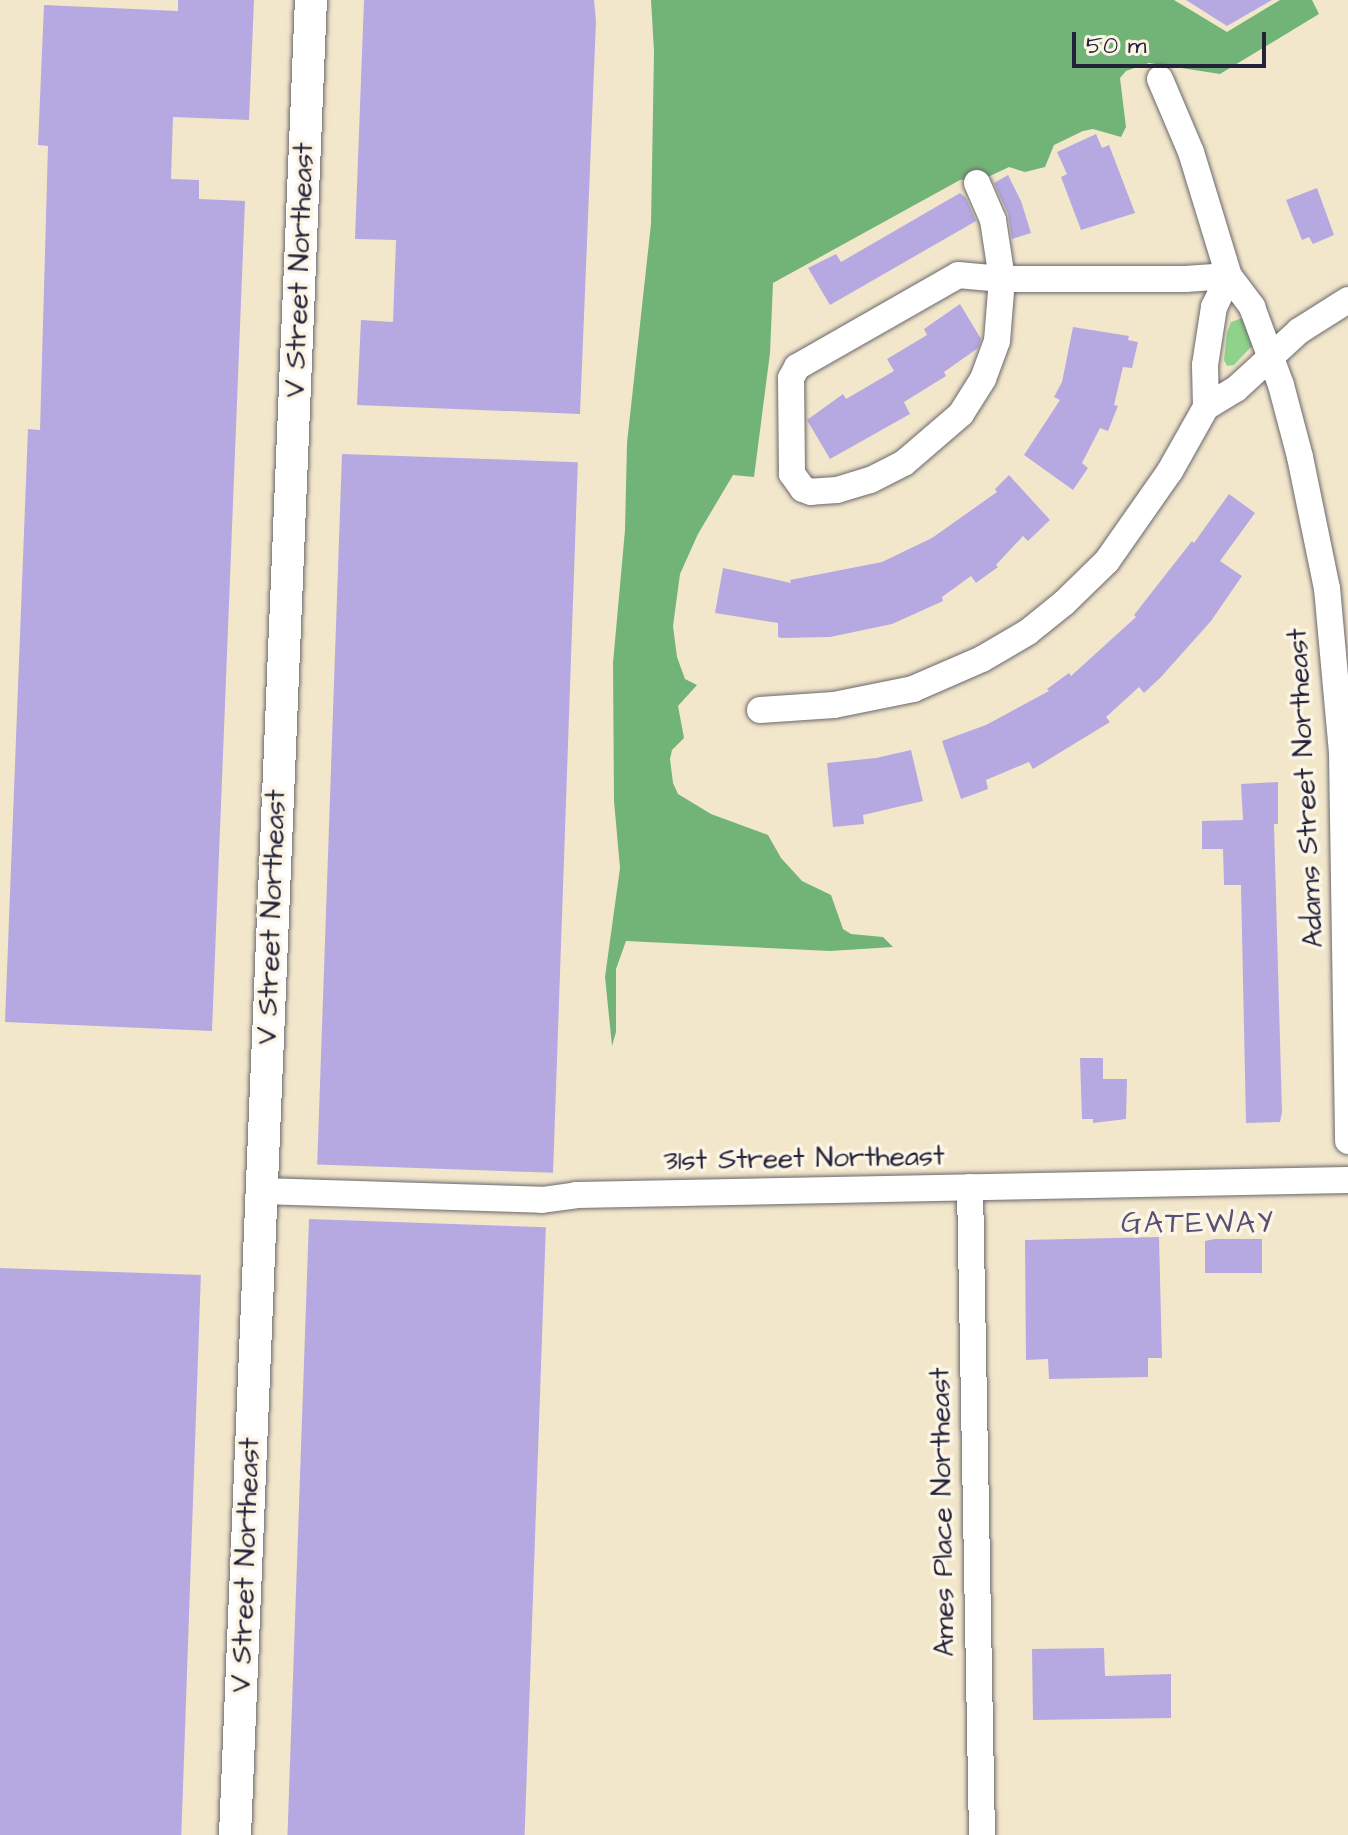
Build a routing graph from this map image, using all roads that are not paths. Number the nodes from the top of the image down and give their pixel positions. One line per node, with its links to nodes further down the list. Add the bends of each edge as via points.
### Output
1 (311, 0): 13 (street, V Street Northeast)
2 (1160, 79): 4 (street, Adams Street Northeast, via 1191,152)
3 (977, 183): 5 (street, via 993,220)
4 (1229, 276): 5 (street); 7 (street, Adams Street Northeast, via 1252,307); 8 (street, via 1214,307 1205,365)
5 (1002, 279): 5 (street, via 997,341 983,379 961,414 935,440 870,480 811,492 797,483 792,474 791,378 797,367 958,275)
6 (1348, 300): 7 (street)
7 (1271, 356): 8 (street, via 1236,389); 10 (street, Adams Street Northeast, via 1300,457 1331,626 1342,753)
8 (1206, 407): 9 (street, via 1170,471 1107,561 1028,632 913,689 849,703)
9 (760, 710)
10 (1348, 1141)
11 (1348, 1180): 12 (street, 31st Street Northeast)
12 (970, 1187): 13 (street, 31st Street Northeast, via 542,1200); 15 (street, Ames Place Northeast)
13 (261, 1191): 14 (street, V Street Northeast)
14 (235, 1835)
15 (982, 1835)

